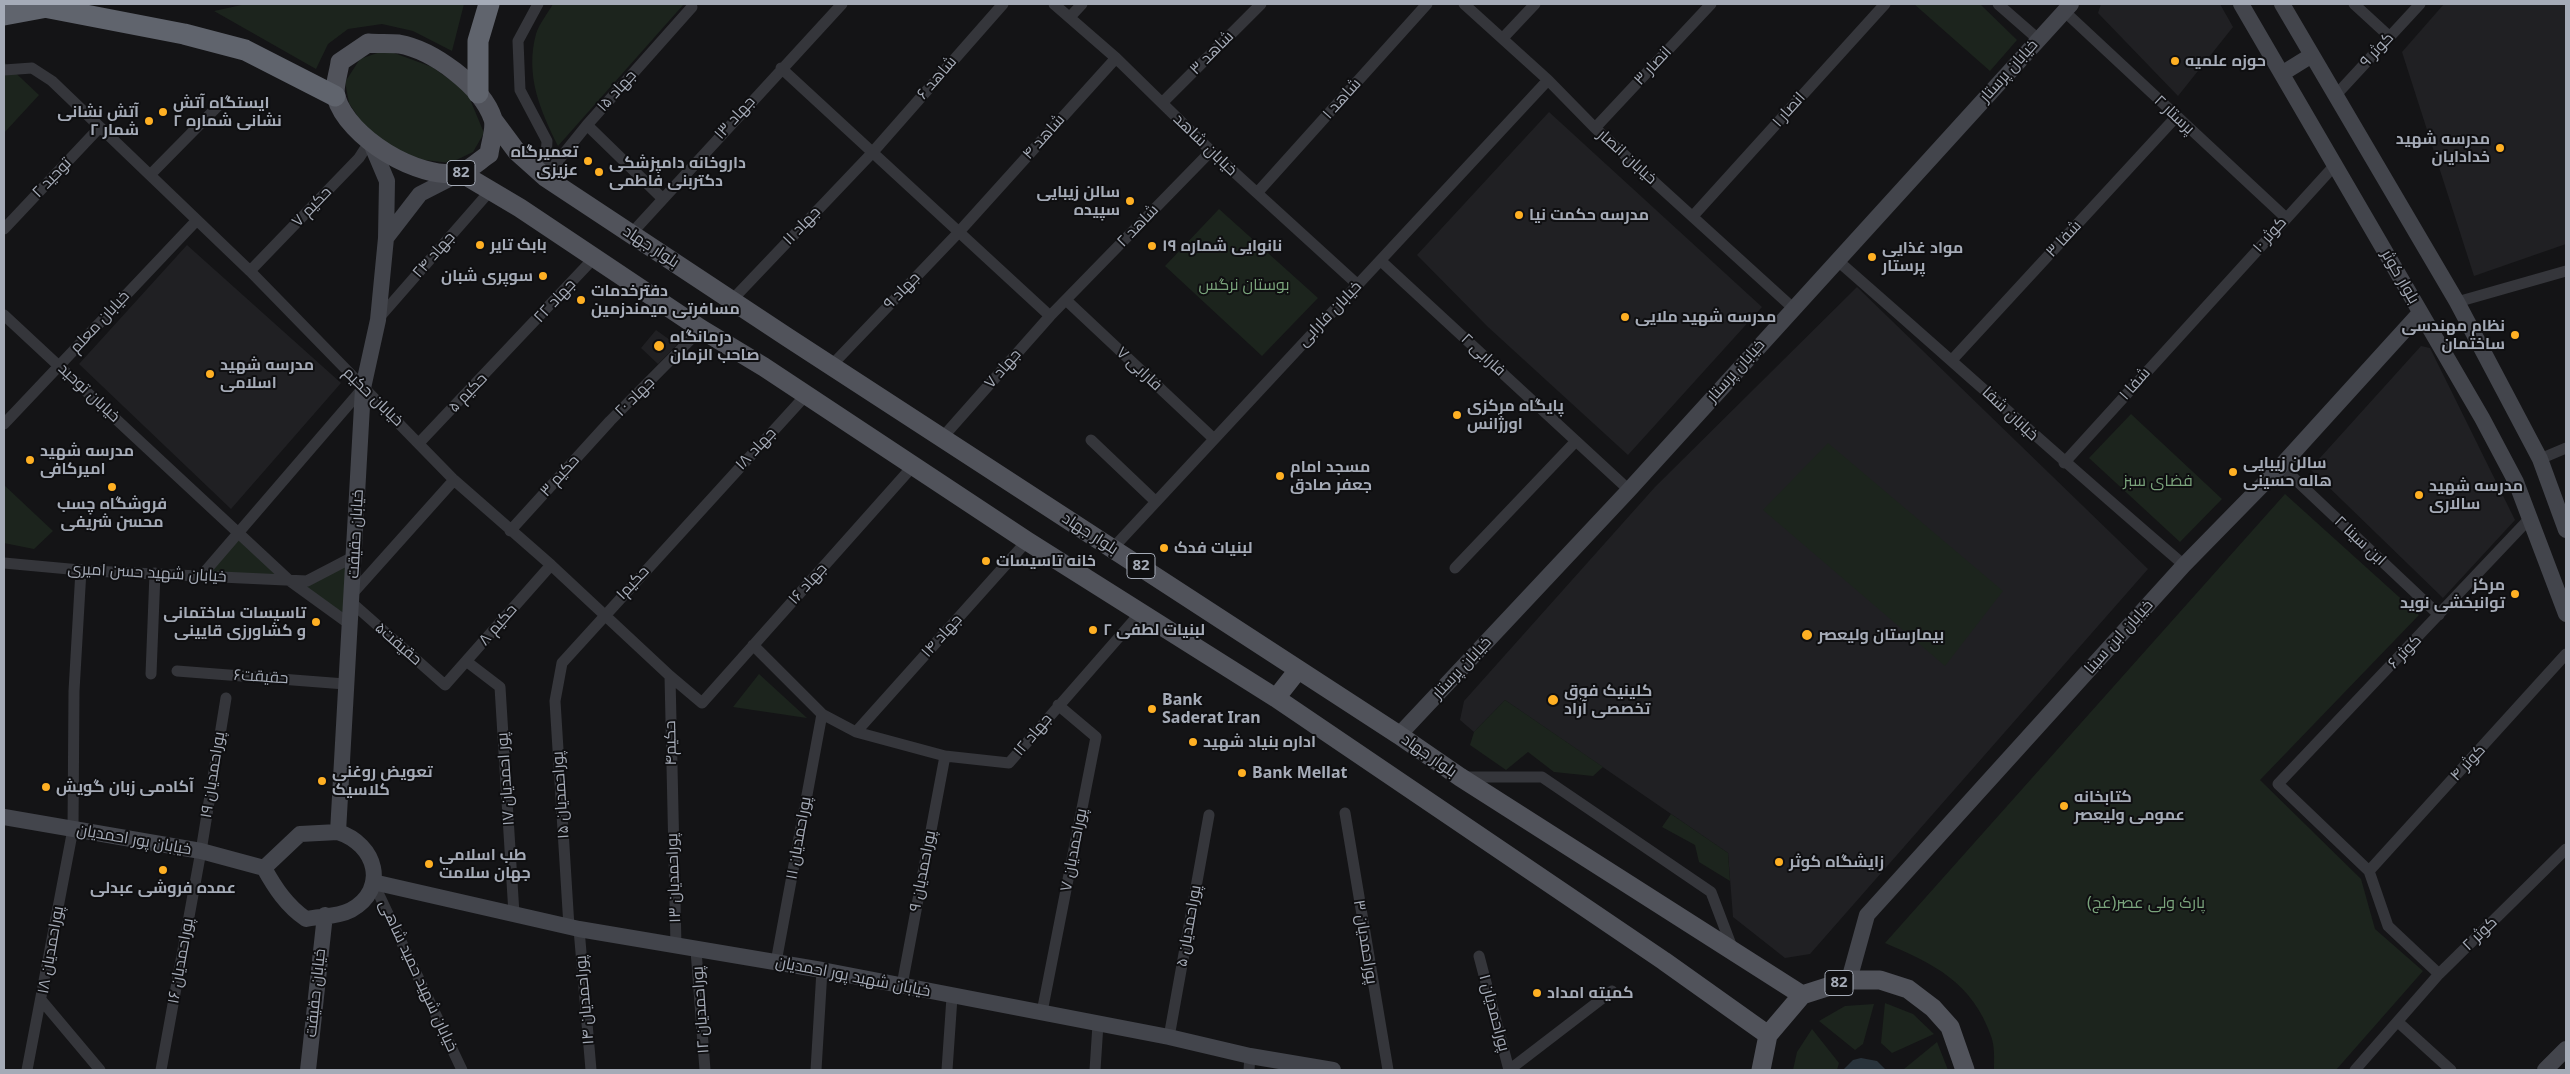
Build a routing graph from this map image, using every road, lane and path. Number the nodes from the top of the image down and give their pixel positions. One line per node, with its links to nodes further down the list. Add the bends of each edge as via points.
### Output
1 (489, 4): 32 (highway, 82, via 478,41)
2 (538, 4): 48 (street, via 518,41 520,90 547,140)
3 (842, 4): 28 (street, جهاد ۱۳)
4 (1003, 4): 44 (street, شاهد ۶)
5 (1054, 4): 22 (street, خیابان شاهد)
6 (1082, 4): 22 (street)
7 (1261, 4): 35 (street, شاهد ۳)
8 (1427, 4): 50 (street, شاهد ۱)
9 (1464, 4): 24 (street, خیابان انصار)
10 (1535, 4): 24 (street)
11 (1712, 4): 41 (street, انصار ۳)
12 (1885, 4): 53 (street, انصار ۱)
13 (1998, 4): 25 (street)
14 (2241, 4): 30 (street, بلوار کوثر)
15 (2282, 4): 26 (street)
16 (2354, 4): 23 (street)
17 (2420, 4): 23 (street, کوثر ۹)
18 (54, 5): 21 (highway); 33 (highway, via 244,50)
19 (692, 7): 39 (street, جهاد ۱۵)
20 (2068, 7): 25 (street, خیابان پرستار); 37 (street, پرستار ۲)
21 (4, 15)
22 (1070, 17): 27 (street, خیابان شاهد)
23 (2390, 37): 34 (street, کوثر ۹)
24 (1503, 38): 31 (street, خیابان انصار)
25 (2038, 39): 62 (street, خیابان پرستار)
26 (2312, 55): 30 (street); 34 (street)
27 (1116, 58): 35 (street, خیابان شاهد); 52 (street, شاهد ۴)
28 (781, 68): 44 (street); 51 (street, جهاد ۱۳)
29 (4, 70): 40 (street, خیابان حکیم, via 32,68 52,81)
30 (2283, 73): 45 (street, بلوار کوثر)
31 (1548, 80): 41 (street, خیابان انصار); 61 (street, خیابان فارابی)
32 (478, 93): 33 (main road, 82, via 459,75 423,53 399,44 368,43 340,62); 38 (main road, 82)
33 (335, 96): 42 (main road, 82, via 351,123)
34 (2335, 96): 68 (street)
35 (1162, 103): 43 (street, خیابان شاهد)
36 (218, 106): 47 (street)
37 (2176, 117): 54 (street, پرستار ۲); 77 (street, شفا ۳)
38 (494, 121): 46 (main road, 82, via 489,154); 48 (main road, بلوار جهاد / 82, via 516,152)
39 (587, 125): 48 (street, جهاد ۱۵); 51 (street)
40 (100, 127): 47 (street, خیابان حکیم); 56 (street, توحید ۲)
41 (1595, 128): 53 (street, خیابان انصار)
42 (370, 141): 46 (main road, 82, via 406,163 430,172); 59 (street, خیابان حقیقت, via 387,181); 63 (street, حکیم ۷, via 359,158)
43 (1211, 151): 50 (street, خیابان شاهد); 67 (street, شاهد ۲)
44 (872, 153): 57 (street); 66 (street, جهاد ۱۱)
45 (2335, 166): 54 (street, کوثر ۱۰); 71 (street, بلوار کوثر)
46 (461, 173): 49 (main road, 82); 59 (street, via 420,194)
47 (150, 175): 55 (street, خیابان حکیم)
48 (545, 177): 58 (main road, بلوار جهاد / 82)
49 (490, 191): 60 (main road, 82); 74 (street, جهاد ۲۴)
50 (1257, 194): 65 (street, خیابان شاهد)
51 (662, 198): 58 (street, جهاد ۱۳)
52 (973, 216): 57 (street, جهاد ۹)
53 (1693, 216): 70 (street, خیابان انصار)
54 (2285, 217): 69 (street, کوثر ۱۰)
55 (197, 220): 63 (street, خیابان حکیم); 78 (street, خیابان معلم)
56 (4, 229)
57 (958, 233): 73 (street); 79 (street, جهاد ۹)
58 (630, 235): 66 (main road, بلوار جهاد / 82)
59 (386, 238): 74 (street, خیابان حقیقت)
60 (594, 258): 75 (main road, 82); 76 (street, جهاد ۲۲)
61 (1381, 261): 65 (street, خیابان فارابی); 87 (street, فارابی ۲)
62 (1838, 261): 70 (street, خیابان پرستار); 77 (street, خیابان شفا)
63 (250, 271): 80 (street, خیابان حکیم)
64 (2566, 271): 68 (street)
65 (1358, 285): 85 (street, خیابان فارابی)
66 (733, 299): 79 (main road, بلوار جهاد / 82)
67 (1066, 300): 73 (street, جهاد ۷); 85 (street, فارابی ۷)
68 (2457, 302): 90 (street)
69 (2207, 306): 91 (street, شفا ۱)
70 (1793, 308): 95 (street, خیابان پرستار)
71 (2420, 313): 93 (street, خیابان ابن سینا); 98 (street, بلوار کوثر, via 2482,418 2516,482)
72 (4, 315): 78 (street, خیابان توحید)
73 (1050, 316): 84 (street, جهاد ۷)
74 (378, 320): 80 (street, خیابان حقیقت)
75 (701, 330): 81 (main road, 82); 82 (street, جهاد ۲۰)
76 (516, 343): 88 (street, حکیم ۵)
77 (1952, 360): 91 (street, خیابان شفا)
78 (59, 366): 83 (street, خیابان معلم); 101 (street, خیابان توحید)
79 (831, 366): 84 (main road, بلوار جهاد / 82)
80 (363, 388): 88 (street, خیابان حکیم); 101 (street); 104 (street, خیابان حقیقت)
81 (806, 395): 92 (main road, 82); 97 (street, جهاد ۱۸)
82 (610, 421): 100 (street, حکیم ۳)
83 (4, 424)
84 (942, 438): 103 (main road, بلوار جهاد / 82)
85 (1213, 438): 96 (street, خیابان فارابی)
86 (1091, 440): 96 (street)
87 (1576, 440): 95 (street, فارابی ۲); 108 (street)
88 (420, 442): 94 (street, خیابان حکیم)
89 (2566, 448): 90 (street)
90 (2540, 459): 99 (street)
91 (2064, 463): 107 (street, خیابان شفا)
92 (913, 466): 102 (main road, 82); 119 (street, جهاد ۱۶)
93 (2281, 466): 107 (street, خیابان ابن سینا); 117 (street, ابن سینا ۲)
94 (454, 480): 100 (street, خیابان حکیم); 113 (street)
95 (1629, 490): 135 (street, خیابان پرستار)
96 (1154, 500): 103 (street, خیابان فارابی)
97 (705, 504): 115 (street, حکیم۱)
98 (2530, 518): 116 (street, بلوار کوثر); 117 (street, کوثر ۶)
99 (2566, 530)
100 (510, 531): 106 (street, خیابان حکیم)
101 (240, 532): 111 (street); 112 (street, خیابان توحید)
102 (1027, 541): 114 (main road, 82); 134 (street, جهاد ۱۴)
103 (1112, 548): 123 (main road, بلوار جهاد / 82)
104 (355, 556): 112 (street, خیابان شهید حسن امیری, via 307,581); 113 (street, خیابان حقیقت)
105 (4, 563): 109 (street, خیابان شهید حسن امیری)
106 (551, 565): 115 (street, خیابان حکیم); 121 (street, حکیم ۸)
107 (2184, 565): 159 (street, خیابان ابن سینا, via 1867,915)
108 (1456, 568)
109 (82, 570): 110 (street, خیابان شهید حسن امیری); 142 (street, پوراحمدیان ۱۸, via 74,690)
110 (155, 573): 111 (street, خیابان شهید حسن امیری); 125 (street)
111 (202, 575): 112 (street, خیابان شهید حسن امیری)
112 (290, 581): 118 (street, خیابان توحید)
113 (351, 598): 118 (street, خیابان حقیقت); 128 (street, حقیقت۵)
114 (1140, 612): 130 (main road, 82); 132 (street, جهاد ۱۲)
115 (604, 614): 122 (street, حکیم۱); 126 (street, خیابان حکیم)
116 (2566, 614)
117 (2439, 615): 147 (street, کوثر ۶, via 2278,784)
118 (348, 623): 127 (street, خیابان حقیقت)
119 (754, 645): 131 (street, جهاد ۱۶); 133 (street, جهاد ۱۲)
120 (2566, 654): 147 (street, کوثر ۴)
121 (466, 661): 128 (street, حکیم ۸); 149 (street, پور احمدیان ۱۷, via 500,687)
122 (562, 663): 151 (street, پوراحمدیان ۱۵, via 555,700)
123 (1298, 670): 130 (main road); 135 (main road, بلوار جهاد / 82)
124 (177, 671): 127 (street, حقیقت۶)
125 (151, 674)
126 (670, 676): 131 (street, خیابان حکیم); 138 (street, حکیم۴)
127 (346, 684): 143 (street, خیابان حقیقت)
128 (445, 685)
129 (226, 698): 145 (street, پوراحمدیان ۱۹)
130 (1276, 698): 168 (main road, 82)
131 (702, 703)
132 (1058, 705): 136 (street, جهاد ۱۲, via 1009,764); 165 (street, پوراحمدیان ۷, via 1096,737)
133 (822, 714): 134 (street, جهاد ۱۲); 156 (street, پوراحمدیان ۱۱)
134 (856, 732): 136 (street, جهاد ۱۲)
135 (1399, 735): 137 (main road, بلوار جهاد / 82)
136 (944, 756): 160 (street, پوراحمدیان ۹)
137 (1460, 778): 154 (main road, بلوار جهاد / 82); 154 (street, via 1542,777 1712,892)
138 (672, 809): 152 (street, پوراحمدیان ۱۳)
139 (1345, 813): 183 (street, پوراحمدیان ۳)
140 (1209, 815): 169 (street, پوراحمدیان ۵)
141 (4, 817): 142 (street, خیابان پور احمدیان)
142 (74, 829): 145 (street, خیابان پور احمدیان); 164 (street, پوراحمدیان ۱۸)
143 (338, 832): 146 (street, via 300,834); 148 (street, via 356,840 369,854)
144 (2566, 849): 158 (street, کوثر ۲)
145 (201, 851): 146 (street, خیابان پور احمدیان); 174 (street, پوراحمدیان ۱۶)
146 (264, 868): 150 (street, via 276,890 294,911 306,919)
147 (2369, 871): 158 (street, via 2388,926)
148 (373, 882): 149 (street, خیابان شهید پور احمدیان); 150 (street, via 361,903 350,911); 176 (street, خیابان شهید حمید شاهی)
149 (514, 914): 151 (street, خیابان شهید پور احمدیان)
150 (324, 915): 175 (street, خیابان حقیقت)
151 (574, 928): 152 (street, خیابان شهید پور احمدیان); 177 (street, پوراحمدیان ۱۴)
152 (676, 946): 153 (street, خیابان شهید پور احمدیان)
153 (696, 950): 156 (street, خیابان شهید پور احمدیان); 178 (street, پوراحمدیان ۱۲)
154 (1734, 952): 162 (main road, بلوار جهاد / 82)
155 (1480, 956): 184 (street, پوراحمدیان ۱)
156 (776, 962): 157 (street, خیابان شهید پور احمدیان)
157 (822, 970): 160 (street, خیابان شهید پور احمدیان); 179 (street)
158 (2439, 974): 166 (street, کوثر ۲)
159 (1848, 980): 162 (main road, 82); 186 (main road, 82, via 1880,980 1908,989 1934,1008 1950,1027)
160 (902, 985): 163 (street, خیابان شهید پور احمدیان)
161 (1612, 991): 184 (street)
162 (1802, 995): 168 (main road, 82)
163 (952, 997): 165 (street, خیابان شهید پور احمدیان); 180 (street)
164 (42, 1001): 172 (street, پوراحمدیان ۱۸); 173 (street)
165 (1042, 1012): 167 (street, خیابان شهید پور احمدیان)
166 (2398, 1022): 187 (street, کوثر ۲); 188 (street)
167 (1098, 1024): 169 (street, خیابان شهید پور احمدیان); 181 (street)
168 (1768, 1034): 185 (main road)
169 (1169, 1036): 171 (street, خیابان شهید پور احمدیان)
170 (2566, 1048): 189 (street)
171 (1249, 1063): 182 (street, خیابان شهید پور احمدیان)
172 (27, 1070)
173 (100, 1070)
174 (161, 1070)
175 (308, 1070)
176 (462, 1070)
177 (591, 1070)
178 (705, 1070)
179 (816, 1070)
180 (947, 1070)
181 (1095, 1070)
182 (1333, 1070)
183 (1388, 1070)
184 (1509, 1070)
185 (1761, 1070)
186 (1964, 1070)
187 (2355, 1070)
188 (2451, 1070)
189 (2545, 1070)

